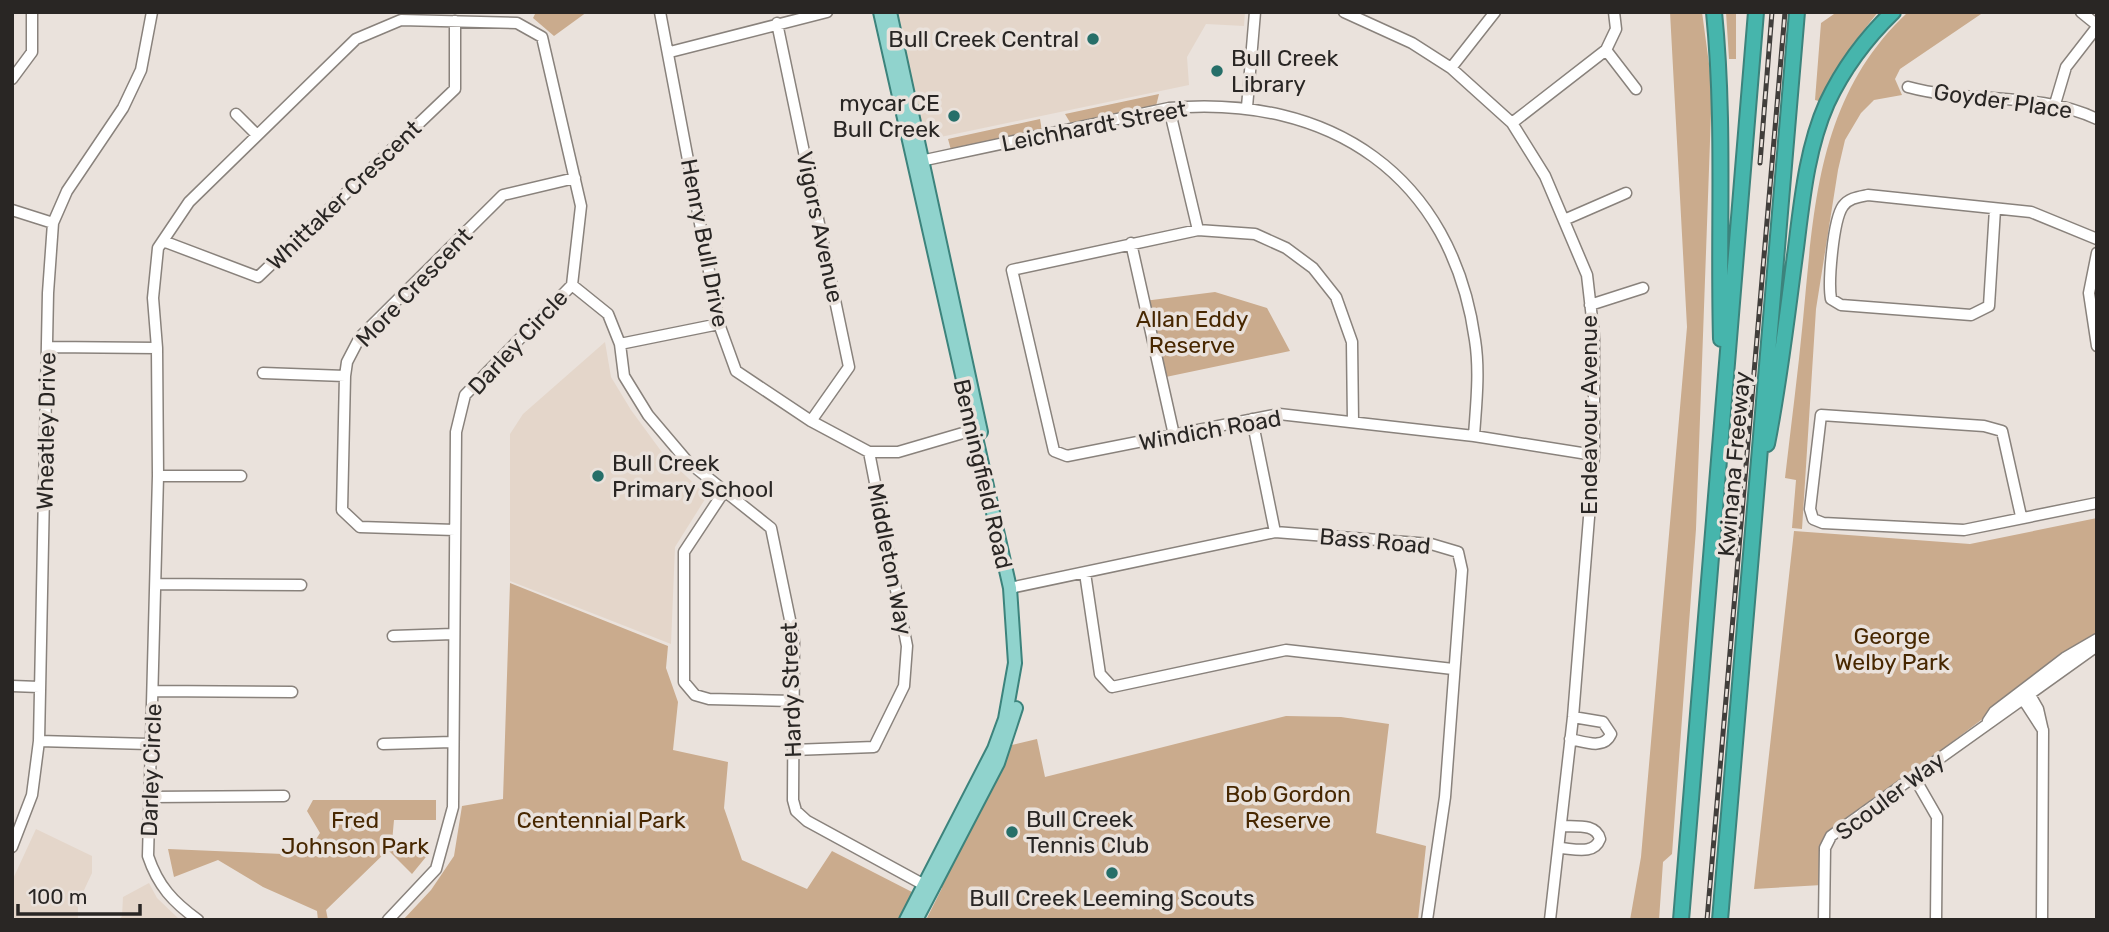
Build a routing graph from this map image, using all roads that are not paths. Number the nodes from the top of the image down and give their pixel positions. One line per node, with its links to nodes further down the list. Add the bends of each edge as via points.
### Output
1 (32, 12): 25 (street, via 32,52)
2 (144, 12): 21 (street, Wheatley Drive)
3 (152, 12): 21 (street, Wheatley Drive)
4 (660, 12): 23 (street, Henry Bull Drive)
5 (827, 12): 19 (street)
6 (880, 12): 35 (main road, Benningfield Road)
7 (890, 12): 35 (main road, Benningfield Road)
8 (1255, 12): 29 (street)
9 (1344, 12): 24 (street, Endeavour Avenue, via 1412,43)
10 (1495, 12): 24 (street)
11 (1614, 12): 22 (street, via 1616,29)
12 (1714, 12): 58 (highway, via 1721,111 1718,225)
13 (1756, 12): 58 (highway, Kwinana Freeway)
14 (1797, 12): 71 (highway, Kwinana Freeway)
15 (1893, 12): 71 (highway, via 1849,64 1818,127 1807,171 1777,389)
16 (2081, 12): 20 (street)
17 (401, 16): 18 (street, Darley Circle); 34 (street, Darley Circle, via 356,39)
18 (455, 21): 36 (street, Darley Circle, via 516,23 542,37); 44 (street, Whittaker Crescent, via 454,89 258,277)
19 (777, 23): 23 (street); 60 (street, Vigors Avenue, via 849,367)
20 (2097, 26): 28 (street, via 2066,67)
21 (147, 36): 41 (street, Wheatley Drive, via 141,70 123,108 67,191)
22 (1606, 50): 27 (street); 33 (street)
23 (670, 52): 51 (street, Henry Bull Drive)
24 (1451, 68): 33 (street, Endeavour Avenue)
25 (12, 79)
26 (1908, 86): 28 (street, Goyder Place, via 1932,93)
27 (1636, 89)
28 (2054, 104): 32 (street, Goyder Place)
29 (1247, 107): 30 (street, Leichhardt Street); 64 (street, Leichhardt Street, via 1344,136 1413,194 1442,232 1463,285 1475,341)
30 (1169, 108): 35 (street, Leichhardt Street); 42 (street)
31 (236, 114): 34 (street)
32 (2097, 119)
33 (1512, 123): 40 (street, Endeavour Avenue, via 1545,176)
34 (257, 135): 44 (street, Darley Circle, via 180,212)
35 (917, 162): 62 (main road, Benningfield Road)
36 (575, 178): 47 (street, Darley Circle, via 581,206); 57 (street, More Crescent, via 503,195 360,337)
37 (1626, 193): 40 (street)
38 (1995, 209): 38 (street, via 1867,195 1852,198 1840,214 1831,299 1841,305 1971,315 1989,306); 43 (street, via 2040,214)
39 (12, 210): 41 (street)
40 (1564, 220): 50 (street, Endeavour Avenue, via 1587,275)
41 (53, 223): 54 (street, Wheatley Drive)
42 (1198, 230): 45 (street); 61 (street, via 1255,234 1286,248 1313,268 1336,297 1352,342)
43 (2097, 239)
44 (163, 241): 55 (street, Darley Circle, via 158,248 153,298)
45 (1131, 243): 63 (street); 63 (street, Windich Road, via 1012,270 1054,451 1067,456)
46 (2097, 253): 49 (street)
47 (572, 285): 52 (street, Hardy Street, via 608,314); 73 (street, Darley Circle, via 465,396 456,432)
48 (1643, 288): 50 (street)
49 (2093, 293): 53 (street)
50 (1590, 306): 66 (street, Endeavour Avenue)
51 (719, 324): 52 (street); 60 (street, Henry Bull Drive, via 736,371)
52 (620, 344): 69 (street, Hardy Street, via 624,376 648,415 687,461)
53 (2097, 346)
54 (48, 347): 55 (street); 85 (street, Wheatley Drive)
55 (157, 348): 67 (street, Darley Circle)
56 (263, 373): 57 (street)
57 (345, 376): 73 (street, More Crescent, via 342,510 360,527)
58 (1723, 413): 110 (highway, Kwinana Freeway)
59 (1252, 419): 61 (street, Windich Road, via 1279,414); 63 (street, Windich Road); 74 (street)
60 (811, 421): 65 (street, Henry Bull Drive)
61 (1353, 422): 64 (street, Windich Road)
62 (976, 429): 65 (street, via 898,452); 78 (main road, Benningfield Road)
63 (1174, 435)
64 (1474, 436): 66 (street, Windich Road)
65 (869, 452): 96 (street, Middleton Way, via 907,646 904,686 874,747)
66 (1594, 454): 90 (street, Endeavour Avenue)
67 (158, 476): 68 (street); 76 (street, Darley Circle)
68 (242, 476)
69 (725, 490): 89 (street, Hardy Street, via 771,528 794,639); 89 (street, via 684,552 684,682 695,695 709,699)
70 (2097, 503): 72 (street)
71 (1753, 507): 111 (highway, Kwinana Freeway)
72 (2021, 516): 72 (street, via 1964,530 1813,519 1810,509 1821,415 1984,426 2002,432)
73 (455, 530): 79 (street, Darley Circle)
74 (1275, 532): 75 (street, Bass Road); 83 (street, Bass Road, via 1431,544 1458,552 1462,570)
75 (1085, 573): 78 (street, Bass Road); 83 (street, via 1100,674 1112,687 1286,650)
76 (156, 584): 77 (street); 86 (street, Darley Circle)
77 (301, 585)
78 (1013, 587): 103 (main road, Benningfield Road, via 1015,663 1005,719)
79 (453, 634): 80 (street); 93 (street, Darley Circle)
80 (393, 636)
81 (2097, 639): 88 (street)
82 (2097, 646): 88 (street)
83 (1453, 669): 108 (street, Bass Road, via 1445,797)
84 (12, 686): 85 (street)
85 (39, 687): 92 (street, Wheatley Drive)
86 (153, 691): 87 (street); 94 (street, Darley Circle)
87 (292, 692)
88 (2025, 694): 97 (street, Scouler Way, via 1994,712 1981,730); 114 (street, via 2041,716 2043,731)
89 (793, 701): 96 (street, Hardy Street)
90 (1573, 717): 91 (street, Endeavour Avenue); 91 (street, via 1603,722 1611,734 1601,744)
91 (1570, 740): 100 (street, Endeavour Avenue)
92 (39, 741): 94 (street); 101 (street, Wheatley Drive, via 32,795)
93 (452, 742): 95 (street); 105 (street, Darley Circle, via 453,807 436,869)
94 (149, 744): 99 (street, Darley Circle)
95 (383, 744)
96 (793, 750): 103 (street, Hardy Street, via 796,811)
97 (1914, 777): 112 (street, Scouler Way, via 1831,836 1825,848); 113 (street, via 1937,817)
98 (284, 796): 99 (street)
99 (148, 797): 104 (street, Darley Circle, via 148,856 154,873 173,902)
100 (1561, 826): 102 (street, Endeavour Avenue); 102 (street, via 1591,828 1600,839 1590,850)
101 (12, 847)
102 (1560, 848): 109 (street, Endeavour Avenue)
103 (928, 886): 106 (main road, Benningfield Road); 107 (main road, Benningfield Road)
104 (198, 920)
105 (388, 920)
106 (906, 920)
107 (916, 920)
108 (1427, 920)
109 (1550, 920)
110 (1681, 920)
111 (1720, 920)
112 (1824, 920)
113 (1936, 920)
114 (2042, 920)

